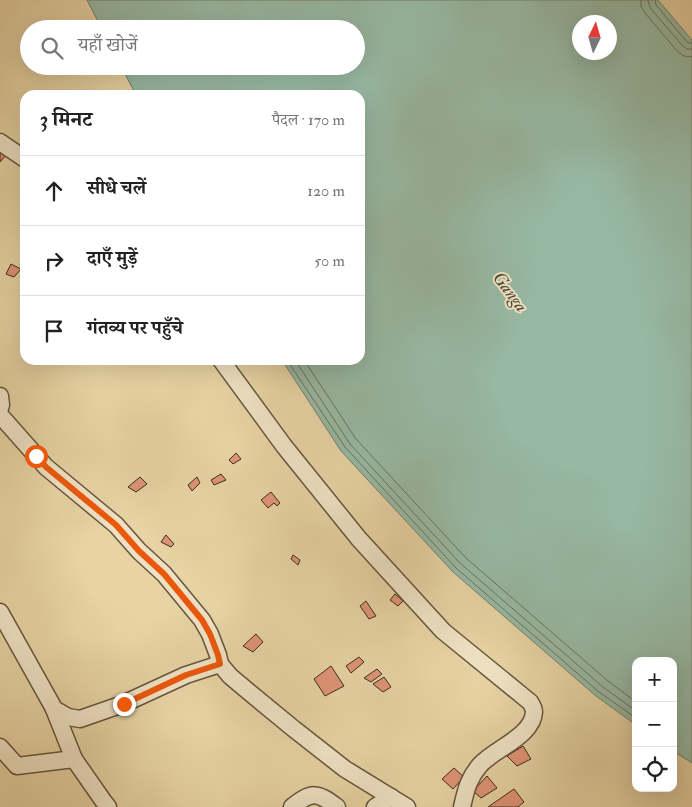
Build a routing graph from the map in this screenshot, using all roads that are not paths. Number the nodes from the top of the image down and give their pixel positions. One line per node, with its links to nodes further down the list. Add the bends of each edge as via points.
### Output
1 (0, 142): 2 (street)
2 (20, 156)
3 (225, 365): 18 (street, via 284,446 359,539 443,630 530,702 534,711 531,724 482,763 471,776)
4 (0, 396): 5 (street)
5 (0, 408)
6 (0, 415): 8 (street, via 46,467 116,525 164,574 202,620)
7 (0, 612): 9 (street)
8 (220, 664): 9 (street, via 80,719); 12 (street, via 230,676 323,752)
9 (54, 709): 11 (street)
10 (0, 747): 11 (street, via 17,766)
11 (74, 759): 13 (street)
12 (391, 797): 16 (street); 17 (street)
13 (108, 807)
14 (292, 807): 15 (street, via 311,795 318,795)
15 (337, 807)
16 (375, 807)
17 (407, 807)
18 (462, 807)

